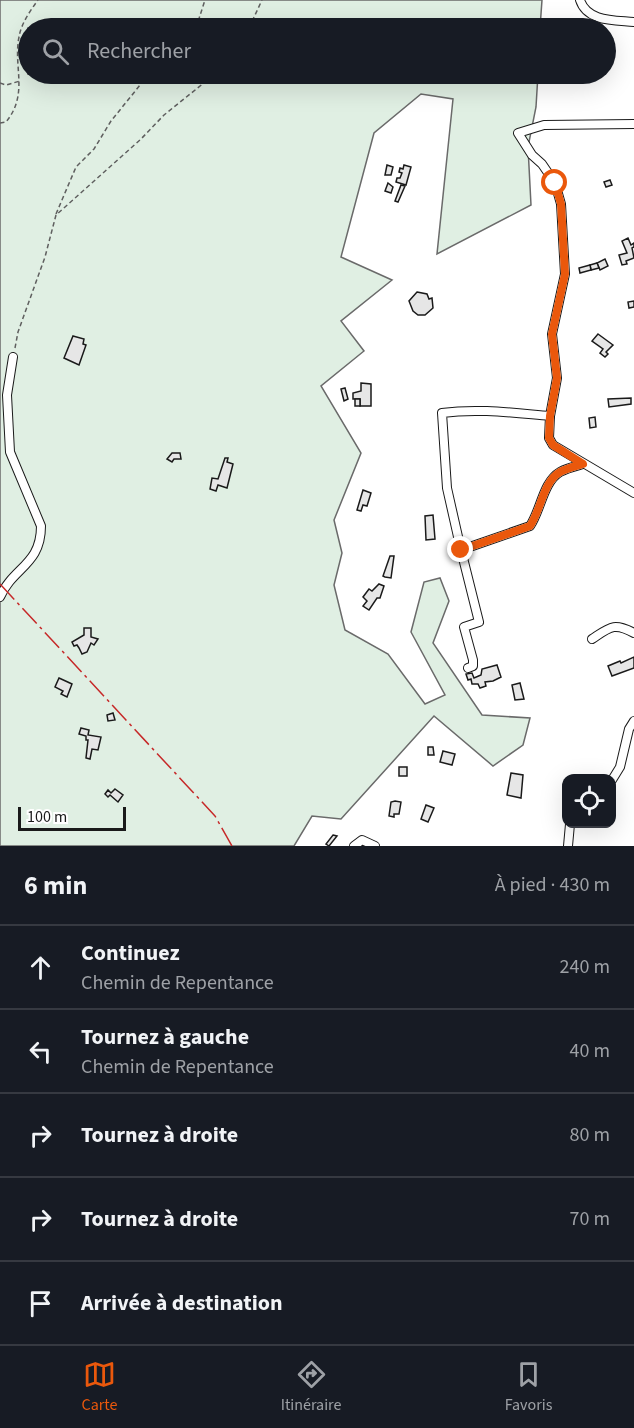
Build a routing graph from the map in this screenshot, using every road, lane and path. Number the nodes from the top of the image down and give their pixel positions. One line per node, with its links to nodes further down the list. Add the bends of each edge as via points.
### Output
1 (38, 0): 5 (path)
2 (205, 0): 6 (path)
3 (262, 0): 7 (path)
4 (580, 0): 8 (street, via 586,12)
5 (26, 18)
6 (199, 18)
7 (254, 18)
8 (601, 18)
9 (616, 20): 10 (street)
10 (634, 22)
11 (18, 82): 12 (path)
12 (0, 83)
13 (20, 84): 16 (path, via 12,115)
14 (141, 84): 18 (path, via 94,149 76,167)
15 (203, 84): 18 (path)
16 (0, 123)
17 (634, 124): 20 (street, via 544,125 518,133 555,183 561,204 565,274 552,334 557,378)
18 (56, 215): 19 (path)
19 (13, 357): 24 (street, via 7,394 10,452 41,526 41,539 34,556)
20 (550, 416): 21 (street, via 549,438 553,445); 23 (street, via 528,412 442,413 447,488)
21 (583, 464): 22 (street); 23 (street, via 560,472 553,479 530,526)
22 (634, 493)
23 (461, 550): 27 (street, via 479,622 464,627 473,660)
24 (0, 597)
25 (634, 633): 26 (street, via 610,627)
26 (591, 639)
27 (468, 669)
28 (634, 721): 29 (street)
29 (616, 774)
30 (570, 828): 33 (street)
31 (354, 846): 32 (street, via 362,840)
32 (375, 846)
33 (568, 846)

